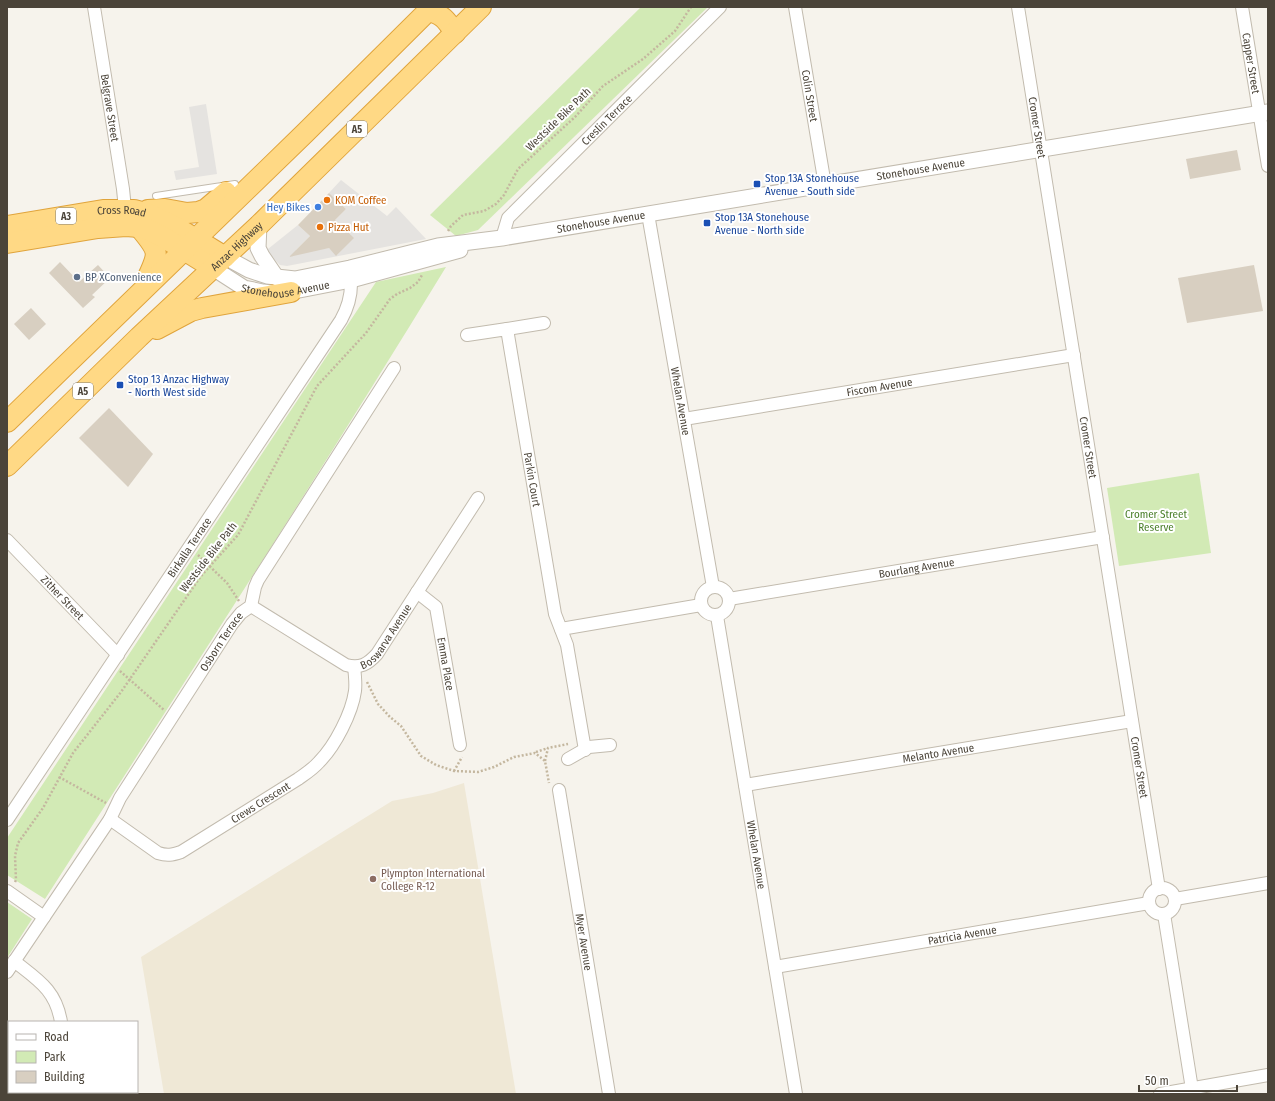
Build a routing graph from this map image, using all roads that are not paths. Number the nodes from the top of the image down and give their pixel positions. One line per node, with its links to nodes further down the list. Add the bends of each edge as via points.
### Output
1 (94, 7): 19 (street, Belgrave Street, via 123,189)
2 (459, 7): 3 (highway)
3 (472, 7)
4 (481, 7): 10 (highway, Anzac Highway / A5)
5 (720, 7): 22 (street, Creslin Terrace, via 508,218)
6 (796, 7): 16 (street, Colin Street)
7 (1018, 7): 13 (street, Cromer Street)
8 (1242, 7): 11 (street, Capper Street)
9 (430, 9): 10 (highway, via 444,18); 12 (highway)
10 (455, 33): 20 (highway, Anzac Highway / A5)
11 (1264, 112): 13 (street, Stonehouse Avenue); 14 (street, Capper Street)
12 (305, 133): 15 (highway, via 276,143); 24 (highway)
13 (1041, 150): 16 (street, Stonehouse Avenue); 34 (street, Cromer Street)
14 (1268, 166)
15 (235, 184): 17 (lane); 19 (highway, via 210,206 198,212 165,210)
16 (825, 185): 18 (street, Stonehouse Avenue)
17 (156, 196)
18 (648, 214): 22 (street, Stonehouse Avenue); 36 (street, Whelan Avenue)
19 (132, 216): 21 (highway, Cross Road / A3, via 103,210); 23 (highway, Cross Road / A3, via 126,226); 24 (highway, Cross Road / A3, via 147,229); 28 (highway, via 153,244 156,253)
20 (260, 225): 25 (highway, Anzac Highway / A5); 27 (street, via 258,248)
21 (7, 226)
22 (502, 238): 26 (street, Stonehouse Avenue, via 438,246)
23 (7, 243)
24 (189, 244): 25 (highway, Cross Road / A3); 28 (highway)
25 (219, 262): 27 (street, Stonehouse Avenue); 29 (street, Stonehouse Avenue, via 244,288 272,293); 33 (highway, Anzac Highway / A5)
26 (350, 274): 27 (street, Stonehouse Avenue); 29 (street, Stonehouse Avenue); 51 (street, Birkalla Terrace, via 350,301 341,320)
27 (277, 278)
28 (143, 289): 37 (highway)
29 (291, 292): 33 (highway, via 202,308)
30 (544, 323): 31 (street)
31 (507, 329): 32 (street); 50 (street, Parkin Court, via 554,605)
32 (467, 335)
33 (139, 337): 38 (highway, Anzac Highway / A5)
34 (1074, 355): 36 (street, Fiscom Avenue); 42 (street, Cromer Street)
35 (394, 368): 48 (street, Osborn Terrace, via 258,580)
36 (684, 419): 44 (street, Whelan Avenue)
37 (7, 422)
38 (28, 445): 39 (highway); 40 (highway, Anzac Highway / A5)
39 (7, 452)
40 (7, 466)
41 (478, 498): 45 (street, Boswarva Avenue)
42 (1103, 537): 46 (street, Bourlang Avenue); 53 (street, Cromer Street)
43 (7, 540): 51 (street, Zither Street)
44 (713, 588): 46 (street, via 723,590); 47 (street, via 703,594)
45 (417, 592): 52 (street, Boswarva Avenue, via 377,654 368,663); 54 (street, Emma Place, via 436,607)
46 (729, 599): 49 (street, via 727,610)
47 (701, 605): 49 (street, via 707,613); 50 (street)
48 (251, 606): 52 (street, Boswarva Avenue, via 346,665); 60 (street, Osborn Terrace, via 232,624 120,798)
49 (717, 616): 58 (street, Whelan Avenue)
50 (561, 629): 55 (street, Parkin Court, via 567,645)
51 (115, 660): 61 (street, Birkalla Terrace)
52 (354, 667): 60 (street, Crews Crescent, via 355,692 339,732 321,761 298,780 181,852 172,855 158,853)
53 (1132, 721): 58 (street, Melanto Avenue); 64 (street, Cromer Street)
54 (460, 745)
55 (584, 745): 56 (street); 57 (street)
56 (610, 745)
57 (568, 759)
58 (745, 785): 70 (street, Whelan Avenue)
59 (559, 790): 75 (street, Myer Avenue)
60 (110, 819): 68 (street, Osborn Terrace)
61 (7, 820)
62 (1268, 883): 65 (street)
63 (11, 888): 68 (street)
64 (1159, 889): 65 (street, via 1169,890); 66 (street, via 1152,894)
65 (1175, 899): 67 (street, via 1173,909)
66 (1149, 902): 67 (street, via 1154,912); 70 (street, Patricia Avenue)
67 (1164, 914): 74 (street)
68 (44, 916): 69 (street, Osborn Terrace)
69 (14, 961): 71 (street, Osborn Terrace); 72 (street, via 49,991 58,1006)
70 (775, 967): 76 (street, Whelan Avenue)
71 (7, 972)
72 (61, 1021)
73 (1268, 1075): 74 (street)
74 (1192, 1089): 77 (street)
75 (609, 1094)
76 (796, 1094)
77 (1160, 1094)

